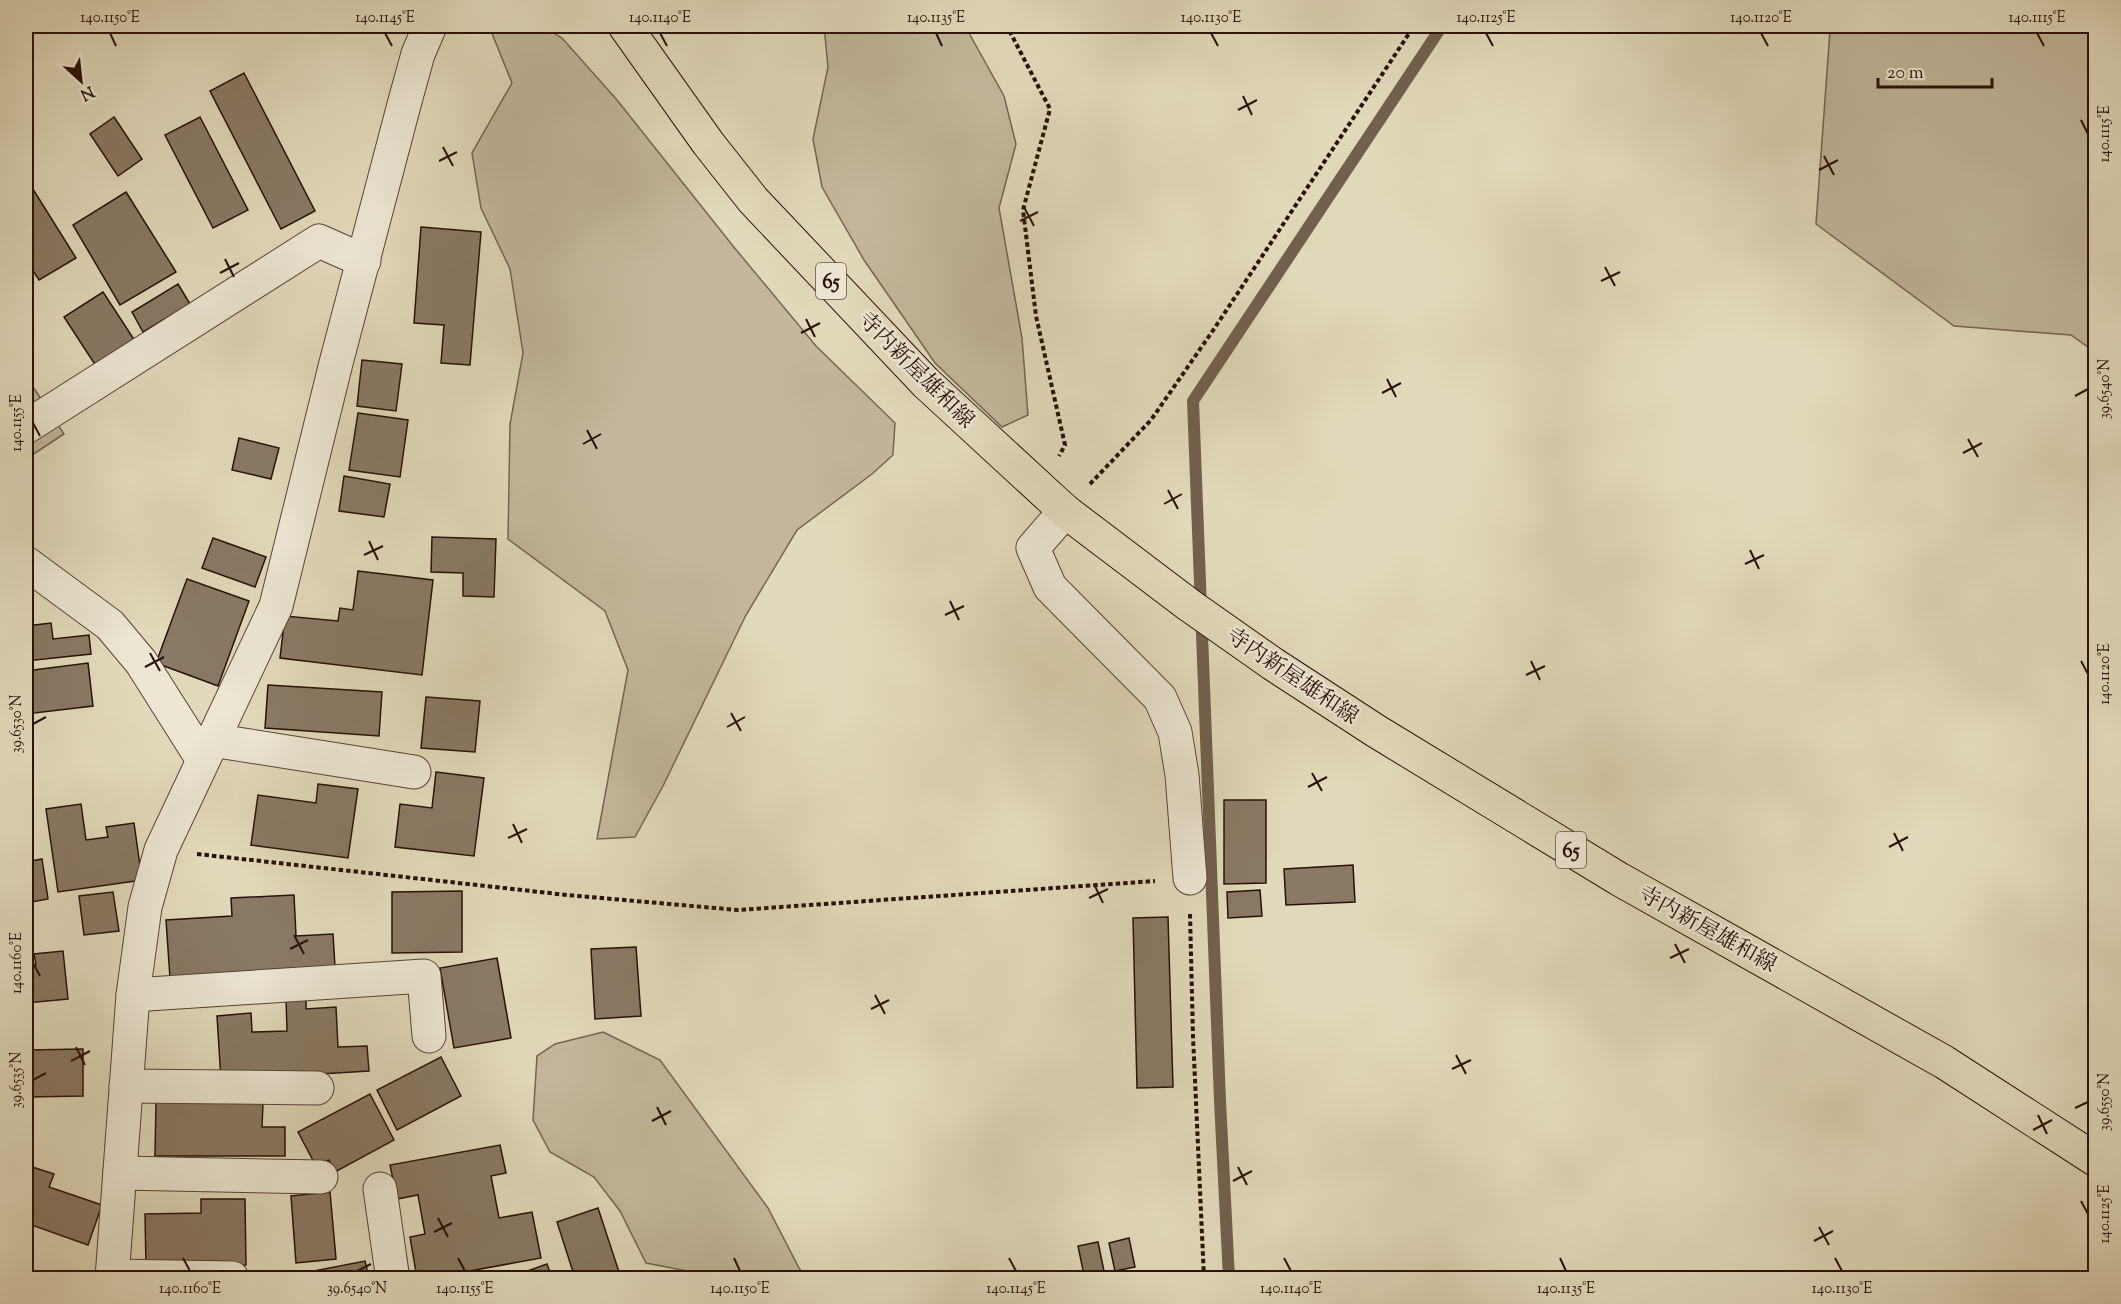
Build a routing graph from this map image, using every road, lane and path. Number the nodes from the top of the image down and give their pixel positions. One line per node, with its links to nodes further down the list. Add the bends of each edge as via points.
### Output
1 (430, 26): 5 (street, via 418,54)
2 (625, 26): 7 (main road, 寺内新屋雄和線 / 65, via 753,200 926,383)
3 (1004, 26): 7 (path, via 1050,109 1023,210 1036,316 1065,445)
4 (1414, 26): 7 (path, via 1150,420)
5 (364, 261): 6 (street, via 319,242); 9 (street, via 276,606)
6 (26, 427)
7 (1054, 500): 12 (street, via 1033,548 1050,587 1160,698 1175,732); 17 (main road, 寺内新屋雄和線 / 65, via 1198,612 1376,731 1619,879 1918,1046)
8 (26, 563): 9 (street, via 110,625)
9 (207, 750): 10 (street); 11 (street)
10 (414, 772)
11 (161, 850): 12 (path, via 555,894 738,910); 13 (street, via 145,907)
12 (1190, 878): 24 (path)
13 (133, 995): 14 (street, via 424,976); 15 (street)
14 (429, 1036)
15 (126, 1086): 16 (street); 18 (street)
16 (317, 1088)
17 (2096, 1160)
18 (120, 1173): 19 (street); 21 (street)
19 (321, 1177)
20 (380, 1189): 23 (street, via 392,1273)
21 (113, 1277): 22 (street)
22 (232, 1278)
23 (389, 1278)
24 (1204, 1278)

